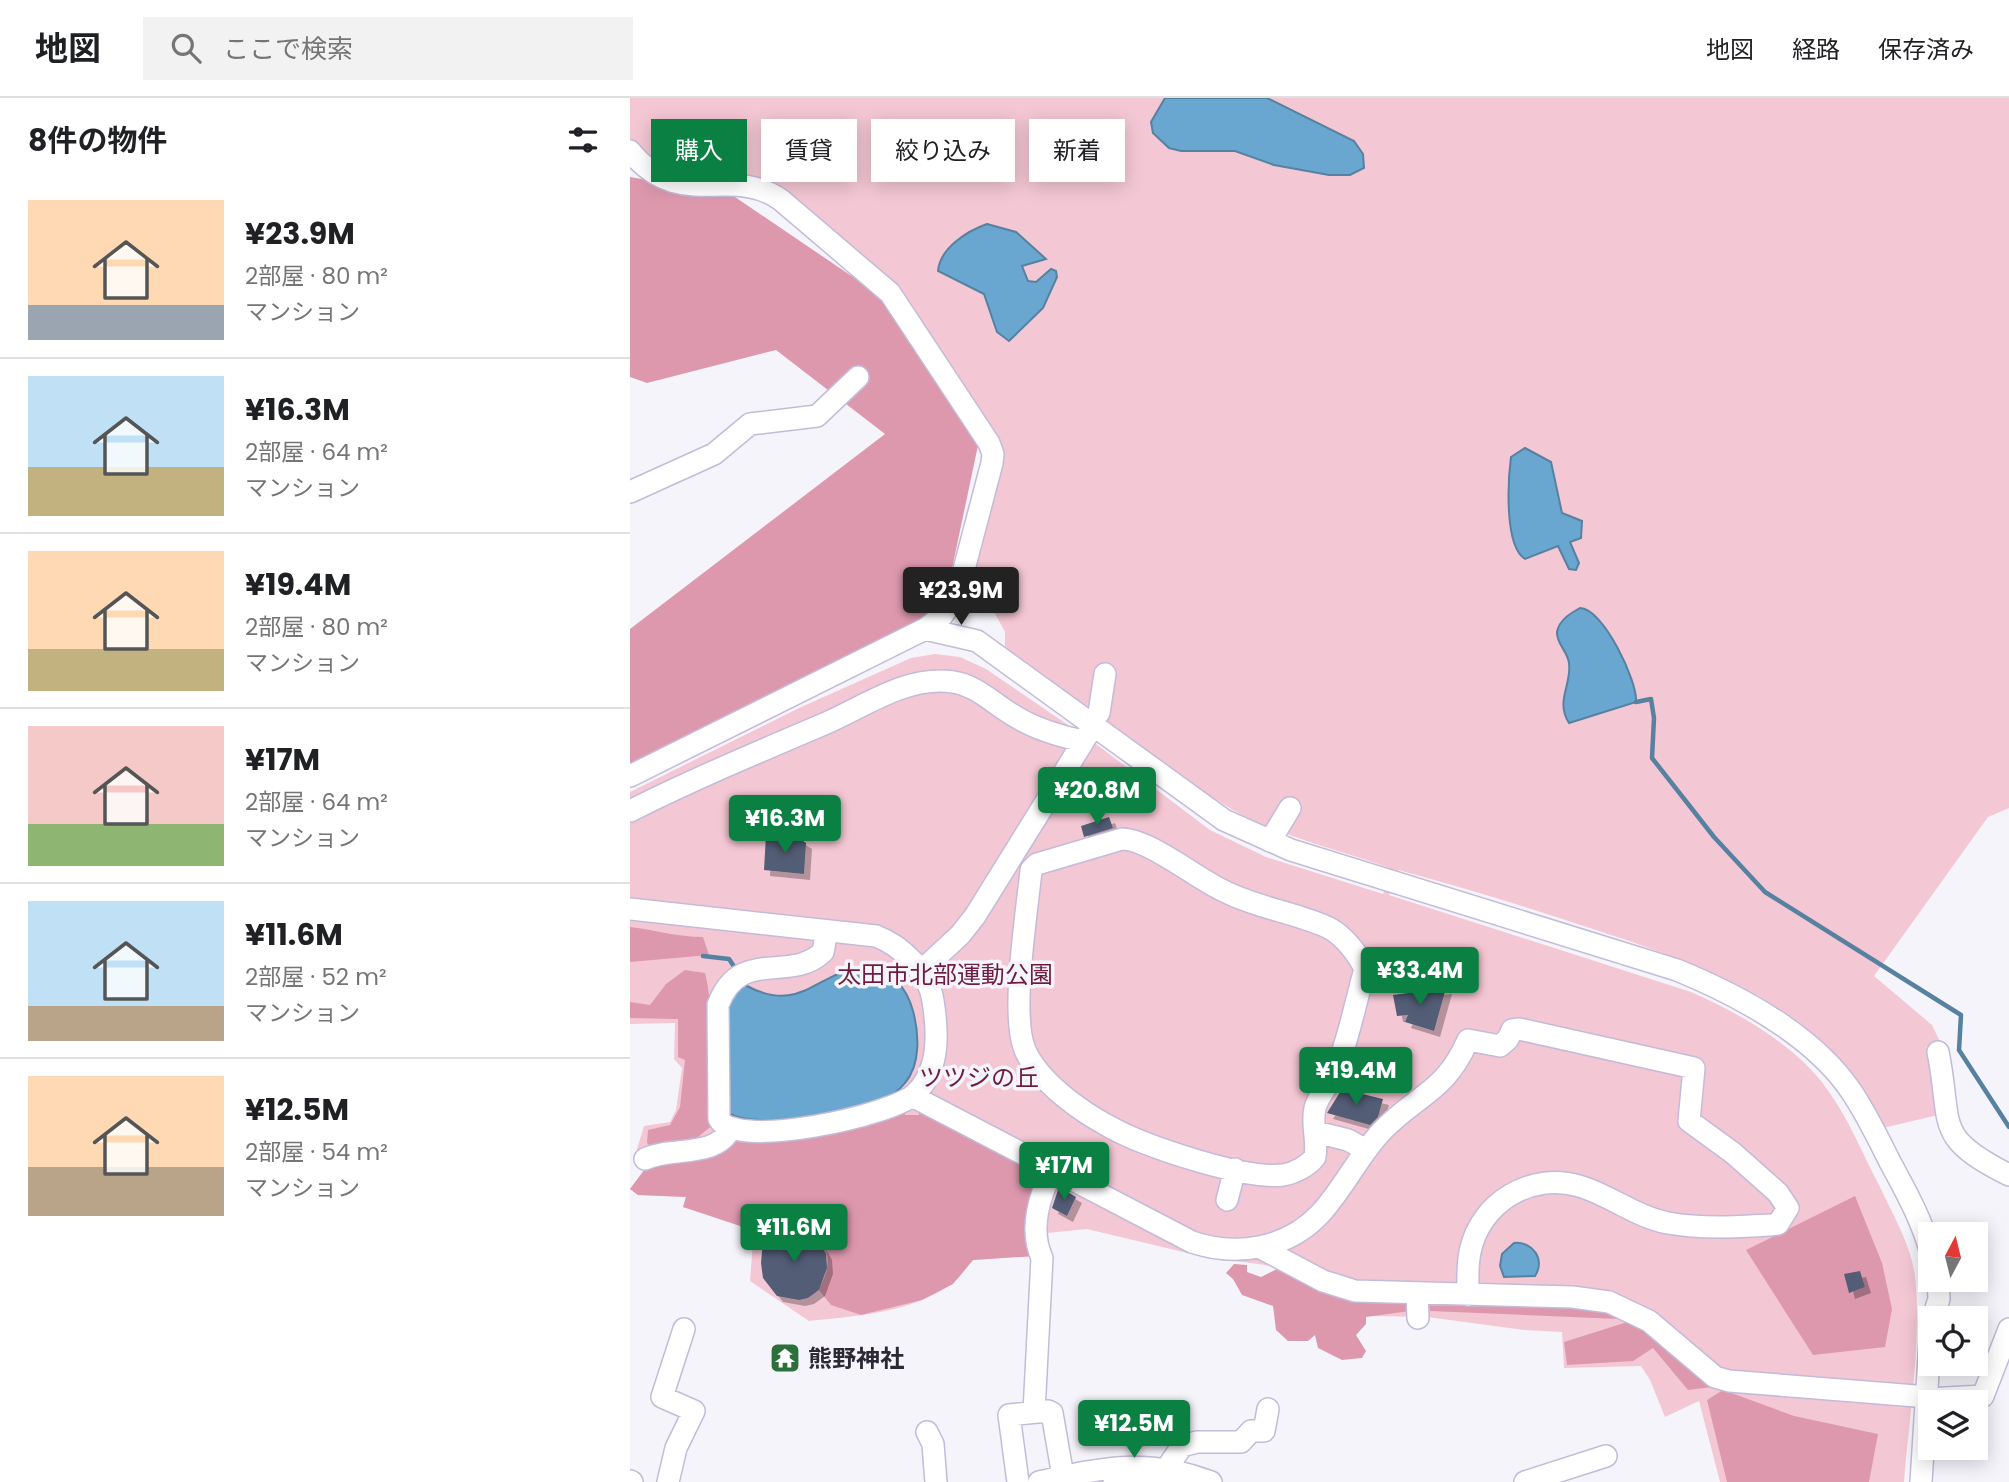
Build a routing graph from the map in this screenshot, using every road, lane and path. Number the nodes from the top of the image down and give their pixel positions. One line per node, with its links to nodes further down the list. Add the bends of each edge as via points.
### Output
1 (630, 151): 4 (street, via 652,174 684,186 765,189 890,293 939,362 993,454 958,592 942,616)
2 (858, 377): 3 (street, via 817,416 750,425 714,454)
3 (630, 492)
4 (925, 629): 7 (street); 10 (street, via 977,641 1197,803)
5 (1105, 674): 6 (street)
6 (1099, 713)
7 (630, 776)
8 (1290, 808): 10 (street)
9 (630, 811): 13 (street, via 893,690 956,682 1041,729 1085,738 975,916)
10 (1270, 841): 24 (street, via 1677,970 1728,993 1812,1048 1851,1090)
11 (630, 909): 12 (street)
12 (827, 931): 13 (street, via 864,933 886,940); 16 (street, via 822,952 811,961 743,972 725,988 718,1005 719,1119)
13 (920, 972): 15 (street, via 932,996 936,1043 931,1070)
14 (1938, 1052): 22 (street, via 1950,1133 1975,1158)
15 (912, 1096): 16 (street, via 844,1121 801,1128); 21 (street)
16 (731, 1128): 19 (street, via 713,1145)
17 (1316, 1132): 18 (street); 20 (street, via 1315,1157 1292,1173 1263,1175); 20 (street, via 1315,1108 1325,1083 1333,1078 1364,969 1359,956 1335,932 1224,892 1135,839 1034,866 1018,1019 1023,1046 1033,1065 1108,1126 1148,1146)
18 (1366, 1150): 25 (street, via 1309,1224); 27 (street, via 1408,1107 1440,1085 1457,1065 1468,1040 1500,1046 1511,1030 1519,1029 1695,1068 1689,1121 1742,1161 1788,1208 1778,1224 1688,1225 1649,1217 1579,1186 1559,1182 1525,1187 1509,1195 1483,1221 1469,1254)
19 (645, 1159)
20 (1235, 1169): 23 (street)
21 (1053, 1170): 25 (street, via 1192,1242 1222,1249); 34 (street, via 1040,1202 1037,1234 1042,1258)
22 (2009, 1175)
23 (1227, 1200)
24 (1920, 1222)
25 (1259, 1247): 26 (street, via 1339,1287)
26 (1417, 1294): 27 (street); 28 (street)
27 (1468, 1295): 32 (street, via 1609,1302 1649,1321 1715,1377 1729,1381)
28 (1418, 1318)
29 (684, 1329): 40 (street, via 662,1397 694,1411 676,1448)
30 (2009, 1329): 31 (street)
31 (1985, 1390)
32 (1918, 1397)
33 (1268, 1409): 38 (street, via 1264,1431 1251,1432 1241,1443 1182,1446)
34 (1034, 1412): 39 (street, via 1052,1413); 42 (street, via 1009,1415)
35 (927, 1432): 41 (street, via 933,1444)
36 (1605, 1456): 46 (street)
37 (1921, 1460): 47 (street)
38 (1162, 1477): 39 (street, via 1129,1465); 44 (street); 45 (street)
39 (1063, 1479): 43 (street)
40 (668, 1482)
41 (936, 1482)
42 (1018, 1482)
43 (1040, 1482)
44 (1114, 1482)
45 (1211, 1482)
46 (1531, 1482)
47 (1921, 1482)

